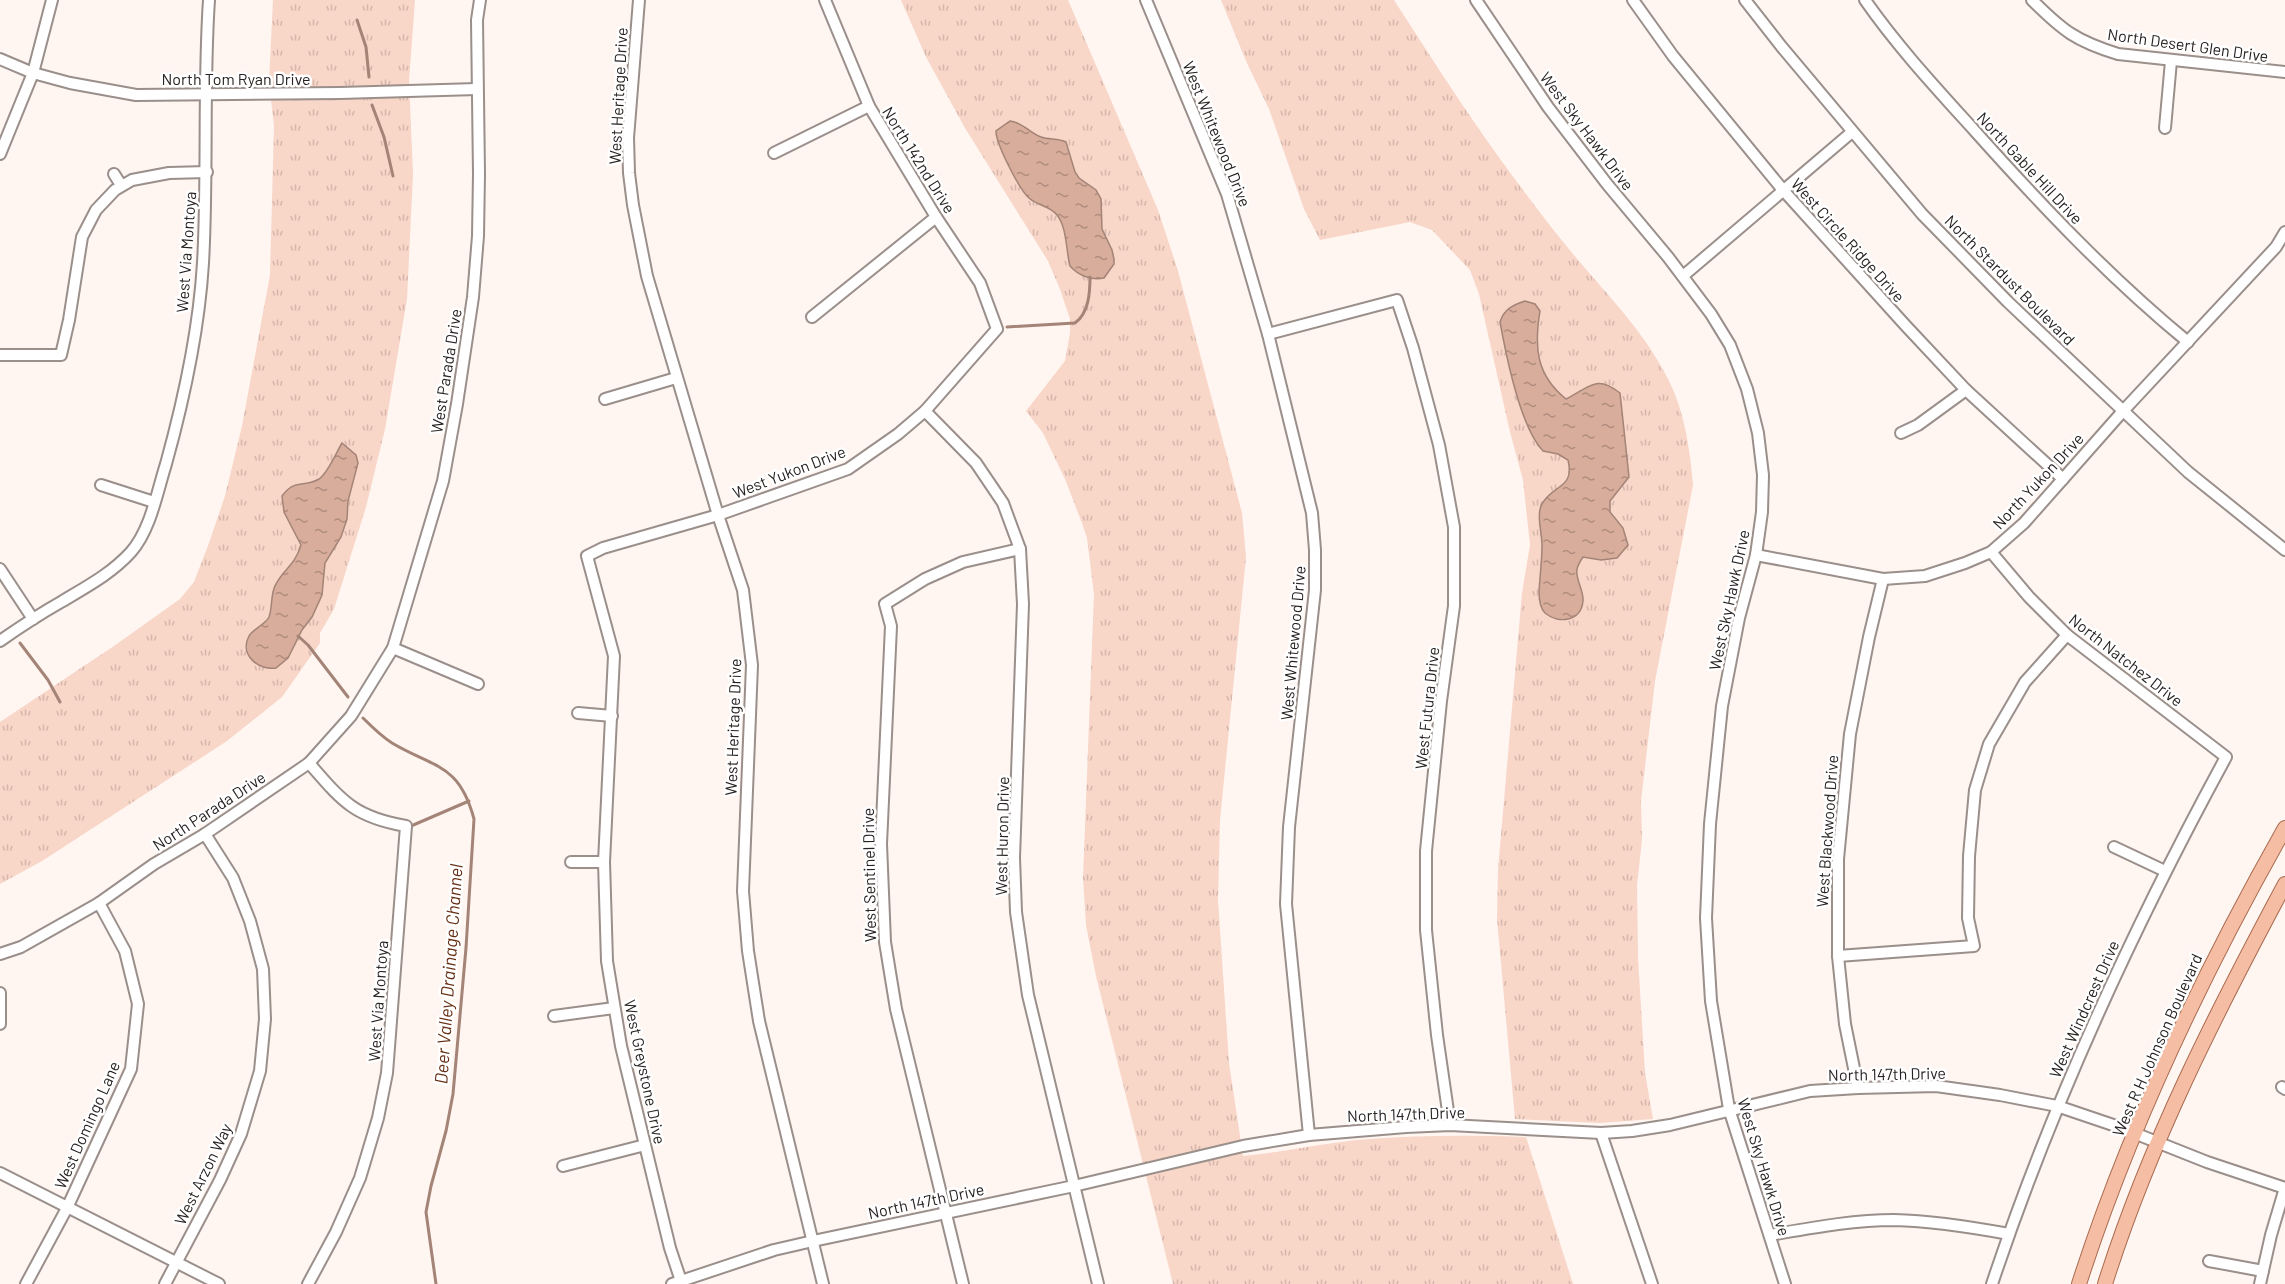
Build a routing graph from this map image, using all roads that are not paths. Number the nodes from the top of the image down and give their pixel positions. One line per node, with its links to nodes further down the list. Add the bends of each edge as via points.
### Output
1 (52, 0): 15 (street)
2 (209, 0): 17 (street, West Via Montoya)
3 (480, 0): 16 (street, West Parada Drive)
4 (639, 0): 36 (street, West Heritage Drive, via 628,138 629,173 638,241)
5 (825, 0): 18 (street, North 142nd Drive)
6 (1146, 0): 33 (street, West Whitewood Drive, via 1227,194)
7 (1476, 0): 30 (street, West Sky Hawk Drive, via 1555,115)
8 (1633, 0): 27 (street, West Circle Ridge Drive, via 1673,56)
9 (1745, 0): 21 (street, North Stardust Boulevard)
10 (1865, 0): 34 (street, North Gable Hill Drive, via 1936,88 2011,171 2141,303)
11 (2032, 0): 13 (street, North Desert Glen Drive, via 2067,33 2092,46 2118,54)
12 (0, 59): 15 (street, North Tom Ryan Drive)
13 (2171, 61): 14 (street, North Desert Glen Drive); 19 (street)
14 (2285, 72)
15 (33, 73): 17 (street, North Tom Ryan Drive, via 136,94); 20 (street)
16 (477, 89): 17 (street, North Tom Ryan Drive); 55 (street, West Parada Drive, via 478,236 466,346 443,481)
17 (206, 94): 24 (street, West Via Montoya)
18 (868, 106): 22 (street); 28 (street, North 142nd Drive)
19 (2165, 128)
20 (4, 132): 23 (street)
21 (1852, 132): 27 (street); 40 (street, North Stardust Boulevard, via 1922,214)
22 (774, 153)
23 (0, 154)
24 (207, 172): 26 (street, via 155,175); 44 (street, West Via Montoya, via 198,310 176,426)
25 (114, 174): 26 (street)
26 (121, 185): 35 (street, via 96,210 82,237 61,356)
27 (1783, 190): 30 (street); 37 (street, West Circle Ridge Drive)
28 (936, 217): 31 (street); 32 (street, North 142nd Drive, via 980,283)
29 (2285, 232): 34 (street, via 2276,247)
30 (1683, 276): 49 (street, West Sky Hawk Drive, via 1730,345 1747,389 1763,475)
31 (812, 317)
32 (997, 329): 39 (street, West Yukon Drive)
33 (1268, 334): 78 (street, West Futura Drive, via 1396,300 1439,445 1454,527 1454,606 1426,851 1426,930); 80 (street, West Whitewood Drive, via 1312,513 1316,550 1289,827 1286,904)
34 (2188, 342): 40 (street)
35 (0, 356)
36 (676, 378): 38 (street); 45 (street, West Heritage Drive)
37 (1966, 390): 41 (street); 42 (street, West Circle Ridge Drive)
38 (605, 399)
39 (925, 411): 45 (street, West Yukon Drive, via 848,469); 46 (street, West Huron Drive, via 976,463 1003,503)
40 (2123, 411): 42 (street, North Yukon Drive); 47 (street, North Stardust Boulevard, via 2188,472)
41 (1901, 433)
42 (2063, 479): 48 (street, North Yukon Drive, via 2024,523)
43 (101, 485): 44 (street)
44 (154, 502): 52 (street, West Via Montoya, via 132,550 109,572)
45 (718, 515): 58 (street, West Greystone Drive, via 586,556 614,656); 91 (street, West Heritage Drive, via 743,590 752,665 743,891 748,951 759,1022)
46 (1020, 549): 85 (street, West Huron Drive, via 1023,604 1014,858 1016,912 1028,995); 88 (street, West Sentinel Drive, via 963,562 925,579 885,604 891,626 880,844 885,942 896,1009)
47 (2285, 550)
48 (1991, 552): 51 (street, North Yukon Drive, via 1925,576); 53 (street, North Natchez Drive)
49 (1756, 555): 51 (street, North Yukon Drive); 77 (street, West Sky Hawk Drive, via 1722,706 1710,824 1706,918 1710,1001)
50 (0, 569): 52 (street)
51 (1883, 579): 70 (street, West Blackwood Drive, via 1850,734 1838,859)
52 (33, 619): 54 (street, West Via Montoya)
53 (2067, 635): 59 (street, North Natchez Drive); 70 (street, via 2025,682 1989,744 1977,781 1969,856 1968,918 1974,946)
54 (0, 641)
55 (393, 648): 56 (street); 60 (street, North Parada Drive, via 351,716)
56 (478, 684)
57 (578, 713): 58 (street)
58 (612, 716): 65 (street, West Greystone Drive)
59 (2226, 757): 66 (street, West Windcrest Drive)
60 (309, 763): 62 (street, North Parada Drive); 99 (street, West Via Montoya, via 355,810 406,826 387,1073 378,1118 360,1178)
61 (2285, 828): 81 (main road, West R H Johnson Boulevard, via 2207,972)
62 (205, 834): 68 (street, North Parada Drive); 93 (street, West Arzon Way, via 233,878 250,921 263,969 265,1019 260,1071 241,1134)
63 (2114, 847): 66 (street)
64 (571, 862): 65 (street)
65 (604, 862): 72 (street, West Greystone Drive, via 607,961)
66 (2165, 871): 76 (street, West Windcrest Drive)
67 (2285, 884): 81 (main road, West R H Johnson Boulevard)
68 (99, 903): 69 (street, North Parada Drive); 87 (street, West Domingo Lane, via 125,951 138,1004 131,1069)
69 (0, 954)
70 (1838, 956): 75 (street, West Blackwood Drive, via 1845,1024)
71 (0, 993): 74 (street)
72 (614, 1008): 73 (street); 82 (street, West Greystone Drive)
73 (554, 1016)
74 (0, 1024)
75 (1858, 1088): 76 (street, North 147th Drive, via 1936,1086); 77 (street, North 147th Drive, via 1810,1091)
76 (2057, 1106): 81 (street, North 147th Drive); 89 (street, West Windcrest Drive)
77 (1729, 1109): 79 (street, North 147th Drive, via 1670,1125); 90 (street, West Sky Hawk Drive)
78 (1450, 1125): 79 (street, North 147th Drive); 80 (street, North 147th Drive)
79 (1601, 1133): 103 (street)
80 (1309, 1135): 85 (street, North 147th Drive)
81 (2147, 1137): 86 (street); 106 (main road, West R H Johnson Boulevard); 107 (main road, West R H Johnson Boulevard)
82 (645, 1145): 83 (street); 95 (street, West Greystone Drive)
83 (563, 1166)
84 (0, 1173): 87 (street)
85 (1074, 1185): 88 (street, North 147th Drive); 102 (street, West Huron Drive)
86 (2285, 1188): 94 (street)
87 (67, 1208): 93 (street); 96 (street, West Domingo Lane)
88 (946, 1212): 91 (street, North 147th Drive); 101 (street, West Sentinel Drive)
89 (2008, 1234): 90 (street, via 1957,1224 1893,1220); 105 (street, West Windcrest Drive)
90 (1770, 1235): 104 (street, West Sky Hawk Drive)
91 (813, 1241): 95 (street, North 147th Drive); 100 (street, West Heritage Drive)
92 (2209, 1261): 94 (street)
93 (175, 1262): 97 (street, West Arzon Way); 98 (street)
94 (2263, 1271): 108 (street)
95 (678, 1283)
96 (26, 1284)
97 (165, 1284)
98 (219, 1284)
99 (308, 1284)
100 (823, 1284)
101 (963, 1284)
102 (1098, 1284)
103 (1652, 1284)
104 (1785, 1284)
105 (1992, 1284)
106 (2079, 1284)
107 (2105, 1284)
108 (2260, 1284)

